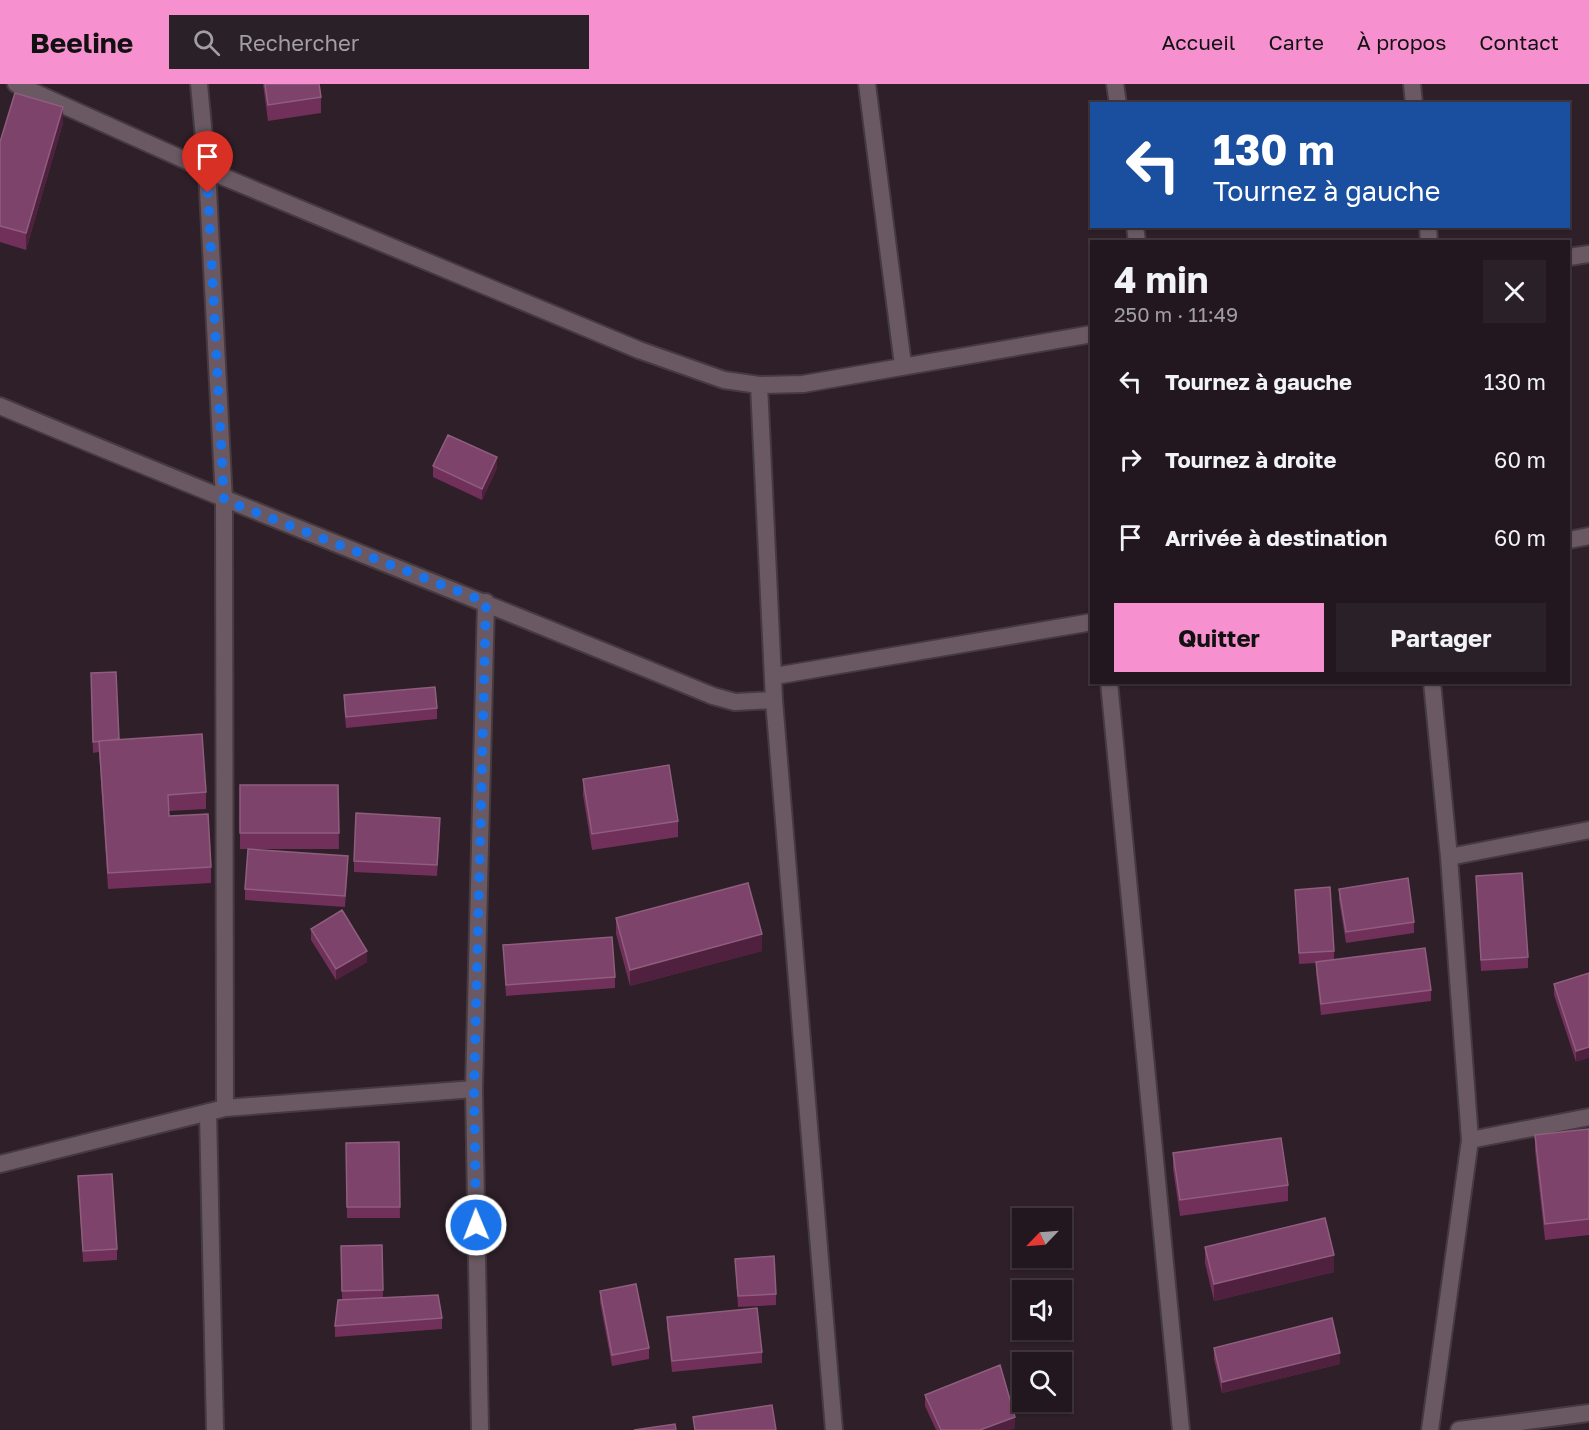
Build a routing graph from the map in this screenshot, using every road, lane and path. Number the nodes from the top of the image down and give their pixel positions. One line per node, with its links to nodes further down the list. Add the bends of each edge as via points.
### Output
1 (16, 84): 8 (street)
2 (199, 84): 8 (street)
3 (867, 84): 12 (street)
4 (1115, 84): 6 (street)
5 (1412, 84): 7 (street)
6 (1118, 102)
7 (1414, 102)
8 (207, 170): 13 (street, via 639,350 724,380); 15 (street)
9 (1589, 254): 10 (street)
10 (1570, 257)
11 (1090, 334): 12 (street)
12 (903, 365): 13 (street, via 803,384)
13 (759, 385): 20 (street)
14 (0, 406): 15 (street)
15 (224, 500): 18 (street); 27 (street)
16 (1589, 536): 17 (street)
17 (1570, 540)
18 (486, 602): 23 (street, via 713,696 735,702); 26 (street)
19 (1090, 622): 20 (street)
20 (775, 676): 23 (street)
21 (1109, 684): 35 (street)
22 (1432, 684): 25 (street)
23 (774, 700): 34 (street)
24 (1589, 830): 25 (street)
25 (1449, 857): 29 (street)
26 (474, 1089): 27 (street); 33 (street)
27 (216, 1110): 30 (street); 32 (street)
28 (1589, 1117): 29 (street)
29 (1470, 1140): 36 (street)
30 (0, 1164)
31 (1589, 1413): 37 (street)
32 (215, 1430)
33 (480, 1430)
34 (834, 1430)
35 (1181, 1430)
36 (1430, 1430)
37 (1459, 1430)

